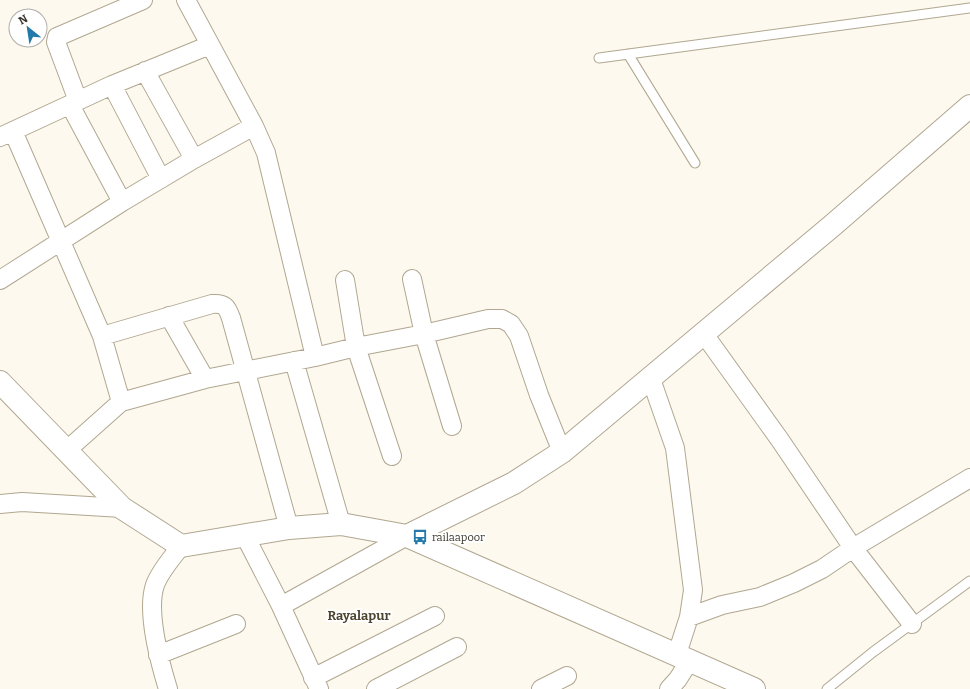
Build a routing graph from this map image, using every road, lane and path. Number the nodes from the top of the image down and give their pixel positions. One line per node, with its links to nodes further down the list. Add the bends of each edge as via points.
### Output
1 (143, 0): 9 (street, via 58,37 56,42)
2 (186, 0): 4 (street)
3 (970, 8): 5 (lane)
4 (210, 45): 7 (street); 11 (street)
5 (628, 54): 6 (lane); 14 (lane)
6 (600, 58)
7 (146, 71): 8 (street); 13 (street)
8 (112, 84): 9 (street); 15 (street)
9 (74, 103): 12 (street); 16 (street)
10 (970, 106): 23 (street)
11 (254, 126): 13 (street); 26 (street, via 266,152)
12 (6, 134): 17 (street)
13 (194, 159): 15 (street)
14 (695, 163)
15 (161, 179): 16 (street)
16 (122, 202): 17 (street)
17 (62, 241): 19 (street); 24 (street)
18 (412, 278): 22 (street)
19 (0, 280)
20 (345, 280): 25 (street)
21 (169, 316): 24 (street); 28 (street, via 212,304 219,303 224,306 231,318); 29 (street)
22 (424, 334): 25 (street); 33 (street); 35 (street, via 488,319 502,319 511,324 519,336)
23 (704, 334): 30 (street); 45 (street)
24 (102, 336): 32 (street)
25 (356, 347): 26 (street); 36 (street)
26 (314, 357): 27 (street)
27 (294, 361): 28 (street); 40 (street)
28 (245, 371): 29 (street); 41 (street)
29 (205, 378): 32 (street)
30 (651, 379): 35 (street); 49 (street, via 675,448 693,590)
31 (0, 382): 34 (street)
32 (120, 402): 34 (street)
33 (452, 426)
34 (66, 451): 39 (street)
35 (562, 452): 43 (street, via 514,483)
36 (392, 456)
37 (970, 478): 45 (street)
38 (0, 504): 39 (street, via 22,502)
39 (122, 508): 44 (street)
40 (341, 524): 41 (street); 43 (street)
41 (289, 528): 42 (street)
42 (245, 536): 44 (street); 47 (street)
43 (407, 536): 47 (street); 54 (street)
44 (181, 546): 53 (street, via 155,586 152,610)
45 (853, 548): 49 (street, via 822,569 794,583 760,597 722,605); 51 (street)
46 (970, 581): 51 (lane)
47 (280, 606): 56 (street)
48 (435, 616): 56 (street)
49 (689, 617): 54 (street)
50 (236, 624): 53 (street)
51 (912, 624): 62 (lane)
52 (457, 647): 58 (street)
53 (158, 655): 57 (street)
54 (684, 657): 60 (street, via 678,679); 61 (street)
55 (567, 676): 59 (street)
56 (316, 684)
57 (168, 689)
58 (376, 689)
59 (541, 689)
60 (669, 689)
61 (754, 689)
62 (827, 689)

